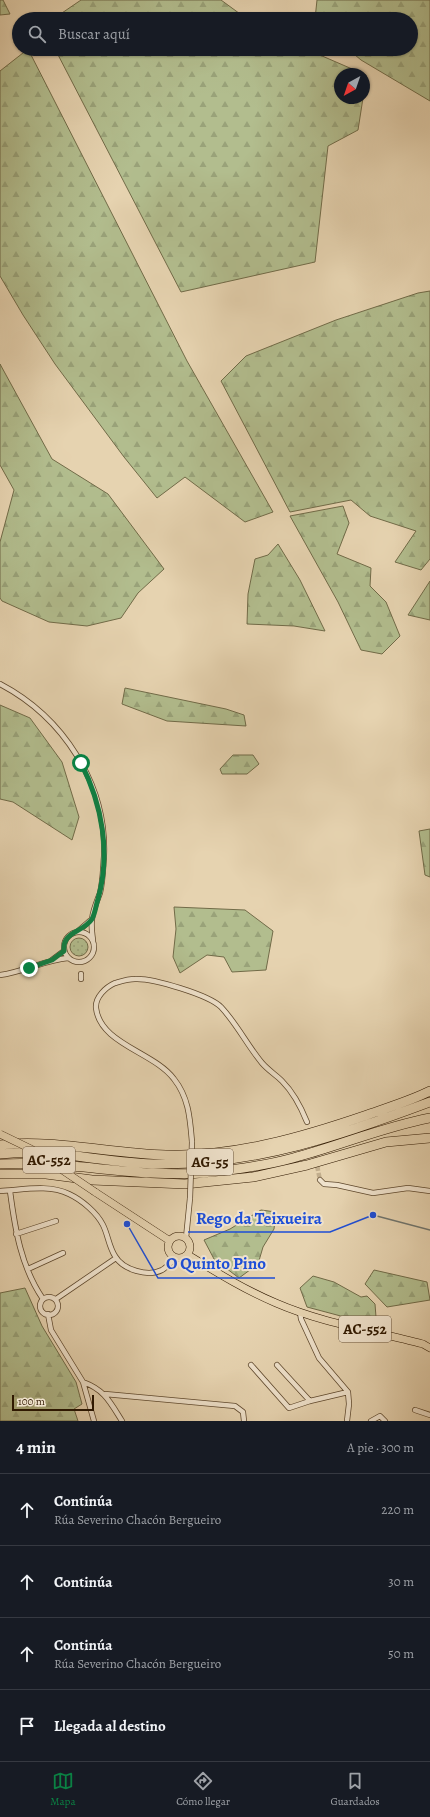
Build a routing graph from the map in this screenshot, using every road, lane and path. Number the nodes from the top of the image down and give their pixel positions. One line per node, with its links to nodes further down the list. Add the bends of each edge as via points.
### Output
1 (0, 684): 2 (street, via 30,703 56,727 71,746 90,779 101,819 104,855 100,890)
2 (92, 919): 3 (street); 4 (street)
3 (77, 932): 4 (street, via 86,933); 5 (street, via 68,936)
4 (92, 940): 6 (street, via 94,948 89,959 79,963)
5 (64, 951): 6 (street); 7 (street)
6 (68, 958): 7 (street)
7 (52, 960): 8 (street)
8 (0, 975)
9 (430, 1091): 15 (highway, via 340,1124 285,1140 220,1152 168,1155 38,1144)
10 (430, 1102): 16 (highway, AG-55, via 283,1151 236,1159 162,1164 28,1152)
11 (430, 1118): 17 (highway, AG-55, via 404,1123 293,1158 218,1171 178,1174 21,1163)
12 (308, 1122): 25 (street, bridge, via 294,1095 258,1059 232,1020 219,1006 202,996 137,979 112,984 100,995 95,1006 102,1025 114,1038 157,1062 174,1078 184,1096 192,1142)
13 (0, 1134): 26 (main road, AC-552, bridge, via 32,1149)
14 (430, 1138): 18 (highway, via 386,1142 307,1165 253,1177 184,1184 99,1180 46,1174)
15 (0, 1145)
16 (0, 1154)
17 (0, 1164)
18 (0, 1174)
19 (320, 1180): 21 (street, via 324,1184 373,1193 408,1188)
20 (10, 1191): 22 (street); 24 (street); 29 (street, via 42,1188 57,1189 71,1195 97,1215)
21 (430, 1191)
22 (0, 1192)
23 (56, 1221): 24 (street)
24 (16, 1234): 31 (street)
25 (186, 1238): 26 (main road, via 176,1237); 28 (main road, via 191,1248)
26 (170, 1241): 30 (main road, via 168,1250)
27 (63, 1253): 31 (street)
28 (188, 1255): 30 (main road); 34 (main road, AC-552, via 247,1290)
29 (116, 1258): 30 (street, via 131,1269 145,1273 161,1270); 33 (street)
30 (176, 1258)
31 (28, 1269): 32 (street)
32 (43, 1299): 33 (street); 35 (street, via 41,1309)
33 (56, 1299): 35 (street, via 57,1309 54,1313)
34 (300, 1312): 36 (main road, AC-552); 40 (street, via 318,1358)
35 (48, 1314): 39 (street, via 51,1330)
36 (430, 1348)
37 (251, 1365): 42 (street, via 289,1408)
38 (277, 1365): 42 (street)
39 (83, 1382): 41 (street, via 95,1386); 45 (street)
40 (348, 1392): 42 (street); 48 (street)
41 (104, 1394): 46 (street); 47 (street, via 235,1406 243,1412)
42 (310, 1401)
43 (415, 1410): 44 (street)
44 (430, 1415)
45 (94, 1421)
46 (122, 1421)
47 (244, 1421)
48 (347, 1421)
49 (371, 1421): 50 (street, via 380,1416)
50 (385, 1421)

